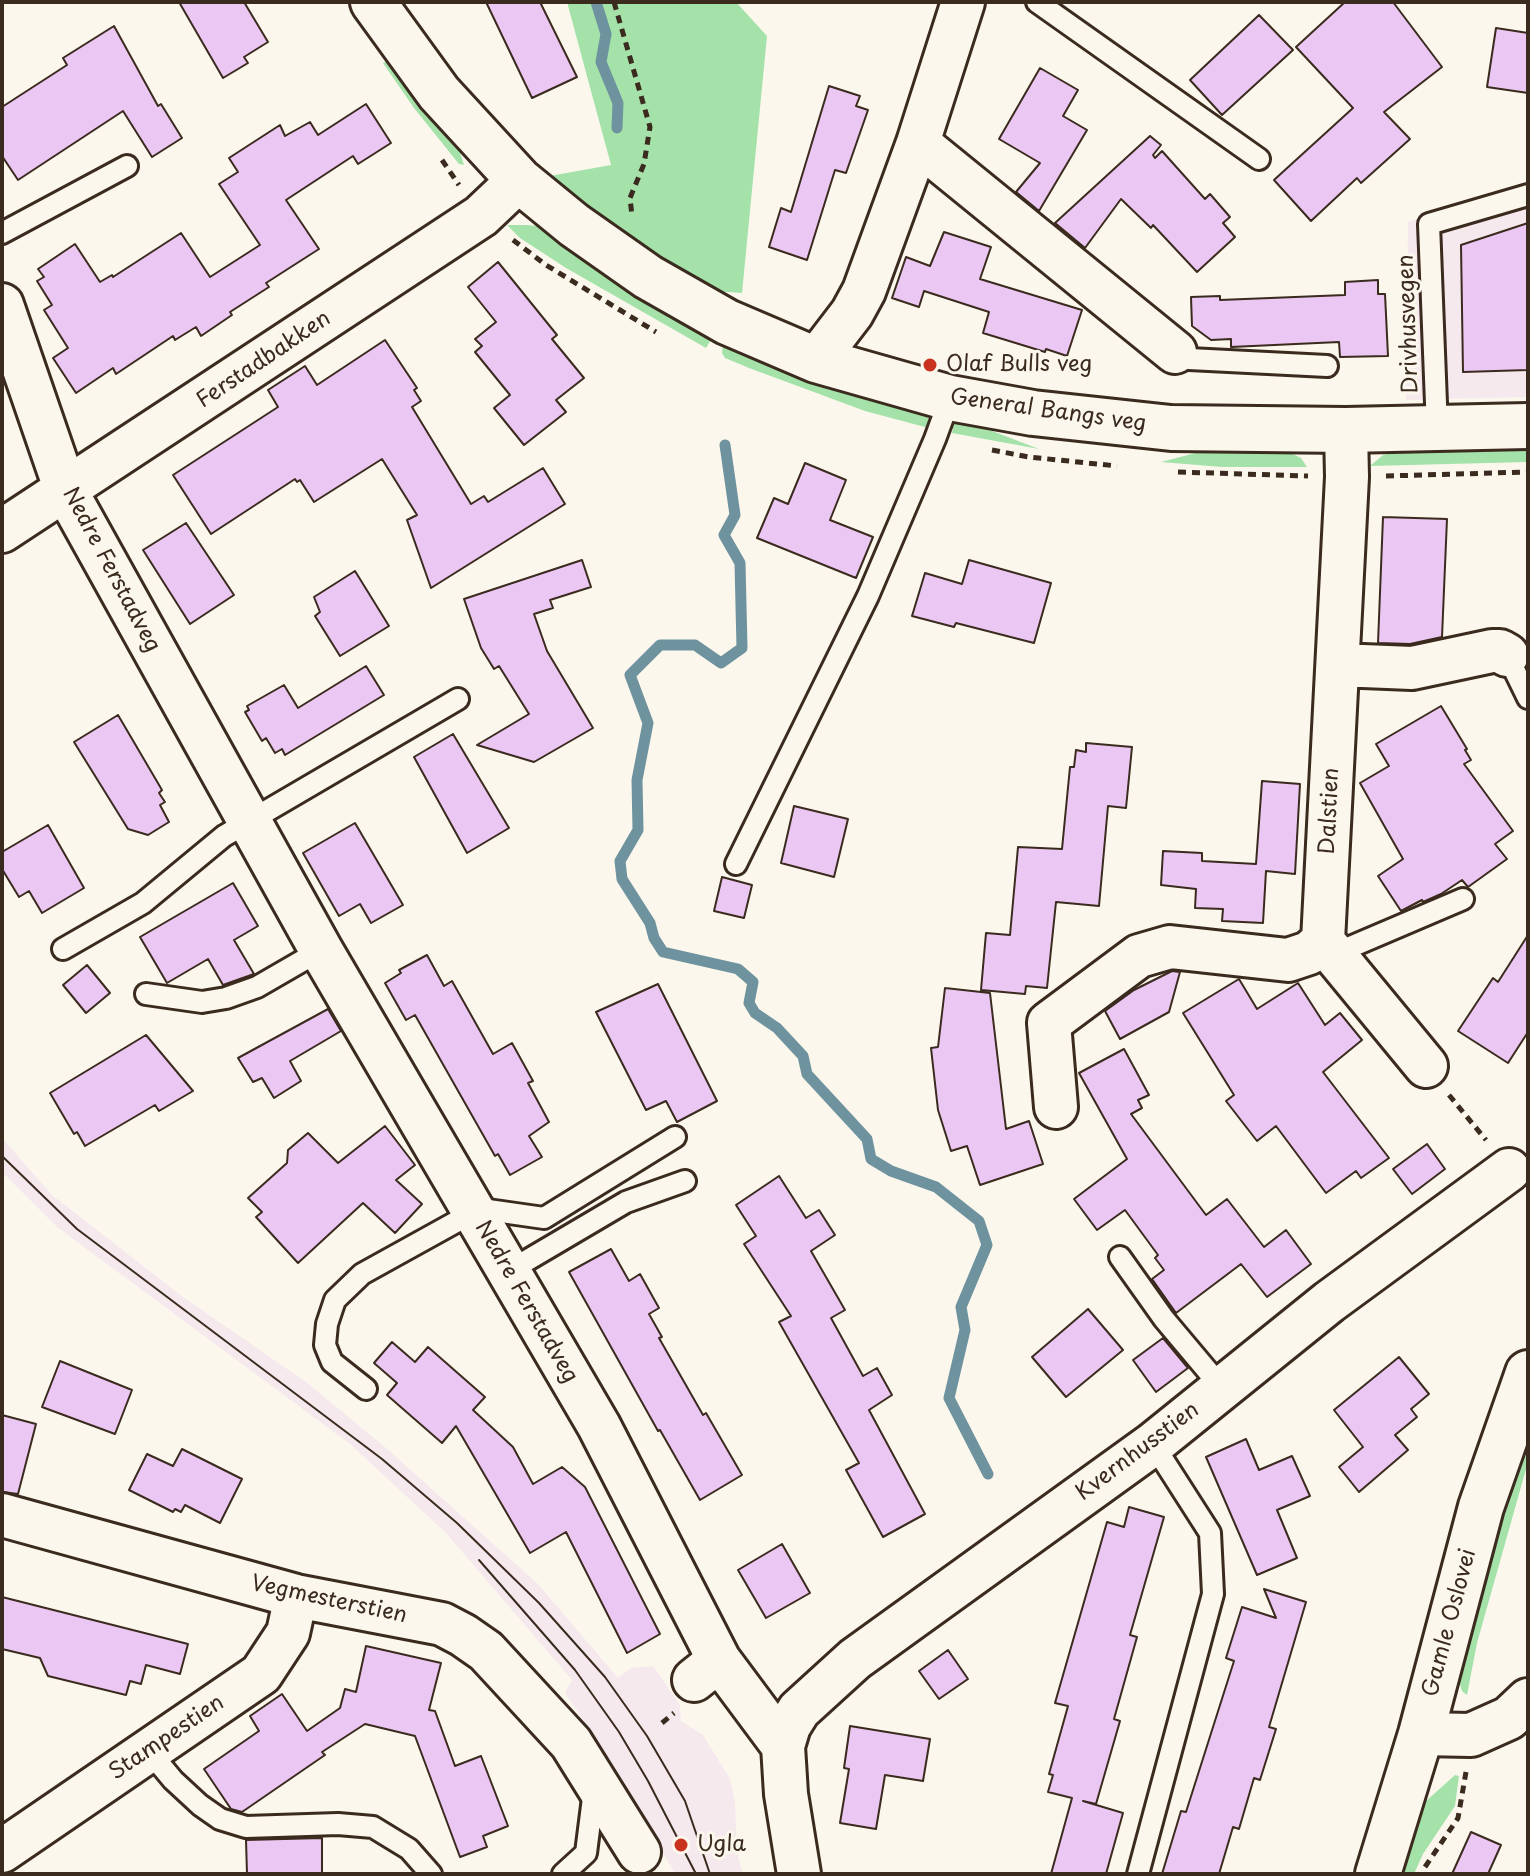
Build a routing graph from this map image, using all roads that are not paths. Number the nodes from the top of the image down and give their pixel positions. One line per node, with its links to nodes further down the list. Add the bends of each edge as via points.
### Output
1 (373, 2): 7 (street, General Bangs veg, via 439,93)
2 (963, 2): 4 (street)
3 (1037, 2): 5 (lane)
4 (918, 143): 11 (street); 12 (street, via 864,291)
5 (1259, 159)
6 (127, 166): 9 (lane)
7 (519, 180): 12 (street, General Bangs veg, via 648,277 727,322); 18 (street, Ferstadbakken, via 481,216)
8 (1528, 195): 16 (lane, Drivhusvegen, via 1429,224)
9 (2, 233)
10 (2, 305): 18 (street, Nedre Ferstadveg)
11 (1175, 352): 13 (lane, via 1189,359)
12 (816, 360): 14 (street, General Bangs veg)
13 (1327, 366)
14 (950, 398): 17 (street, General Bangs veg, via 1171,428); 25 (lane, via 868,596)
15 (1528, 426): 16 (street, General Bangs veg)
16 (1437, 429): 17 (street, General Bangs veg)
17 (1346, 430): 21 (street, Dalstien)
18 (66, 491): 19 (street, Ferstadbakken); 24 (street, Nedre Ferstadveg)
19 (2, 531)
20 (1507, 655): 21 (street, via 1492,651 1412,668); 22 (lane)
21 (1338, 665): 27 (street, Dalstien)
22 (1528, 698)
23 (458, 699): 24 (lane)
24 (249, 821): 28 (lane, via 143,903); 29 (street, Nedre Ferstadveg)
25 (736, 864)
26 (1463, 899): 27 (lane)
27 (1328, 948): 31 (street); 32 (street, via 1288,960 1170,947 1139,956 1049,1023)
28 (63, 949)
29 (321, 950): 30 (lane, via 257,987 226,998 202,1002); 36 (street, Nedre Ferstadveg)
30 (146, 994)
31 (1426, 1066)
32 (1056, 1107)
33 (675, 1137): 36 (lane, via 544,1218)
34 (1509, 1170): 40 (street, Kvernhusstien)
35 (685, 1181): 38 (lane, via 626,1202)
36 (474, 1212): 38 (street, Nedre Ferstadveg); 41 (lane, via 362,1274 335,1300 325,1345 332,1362)
37 (1120, 1257): 40 (lane)
38 (509, 1271): 47 (street, Nedre Ferstadveg, via 599,1426 706,1670)
39 (1528, 1373): 46 (street, Gamle Oslovei, via 1481,1507)
40 (1222, 1388): 42 (street, Kvernhusstien)
41 (366, 1389)
42 (1153, 1444): 47 (street, Kvernhusstien, via 855,1659 799,1710); 55 (lane, via 1210,1533 1213,1594)
43 (2, 1515): 44 (street, Vegmesterstien)
44 (296, 1596): 48 (street, Stampestien, via 288,1633 261,1674); 49 (street, Vegmesterstien, via 442,1624 463,1635 486,1651 571,1743)
45 (1528, 1700): 46 (street, via 1509,1718 1471,1735)
46 (1421, 1734): 56 (street, Gamle Oslovei)
47 (783, 1746): 54 (street)
48 (148, 1750): 50 (street, Stampestien); 52 (lane, via 173,1780 220,1819 246,1827 373,1827 409,1849)
49 (595, 1782): 51 (street, Vegmesterstien); 53 (lane, via 586,1853)
50 (2, 1851)
51 (639, 1852)
52 (431, 1874)
53 (563, 1874)
54 (799, 1874)
55 (1138, 1874)
56 (1378, 1874)

